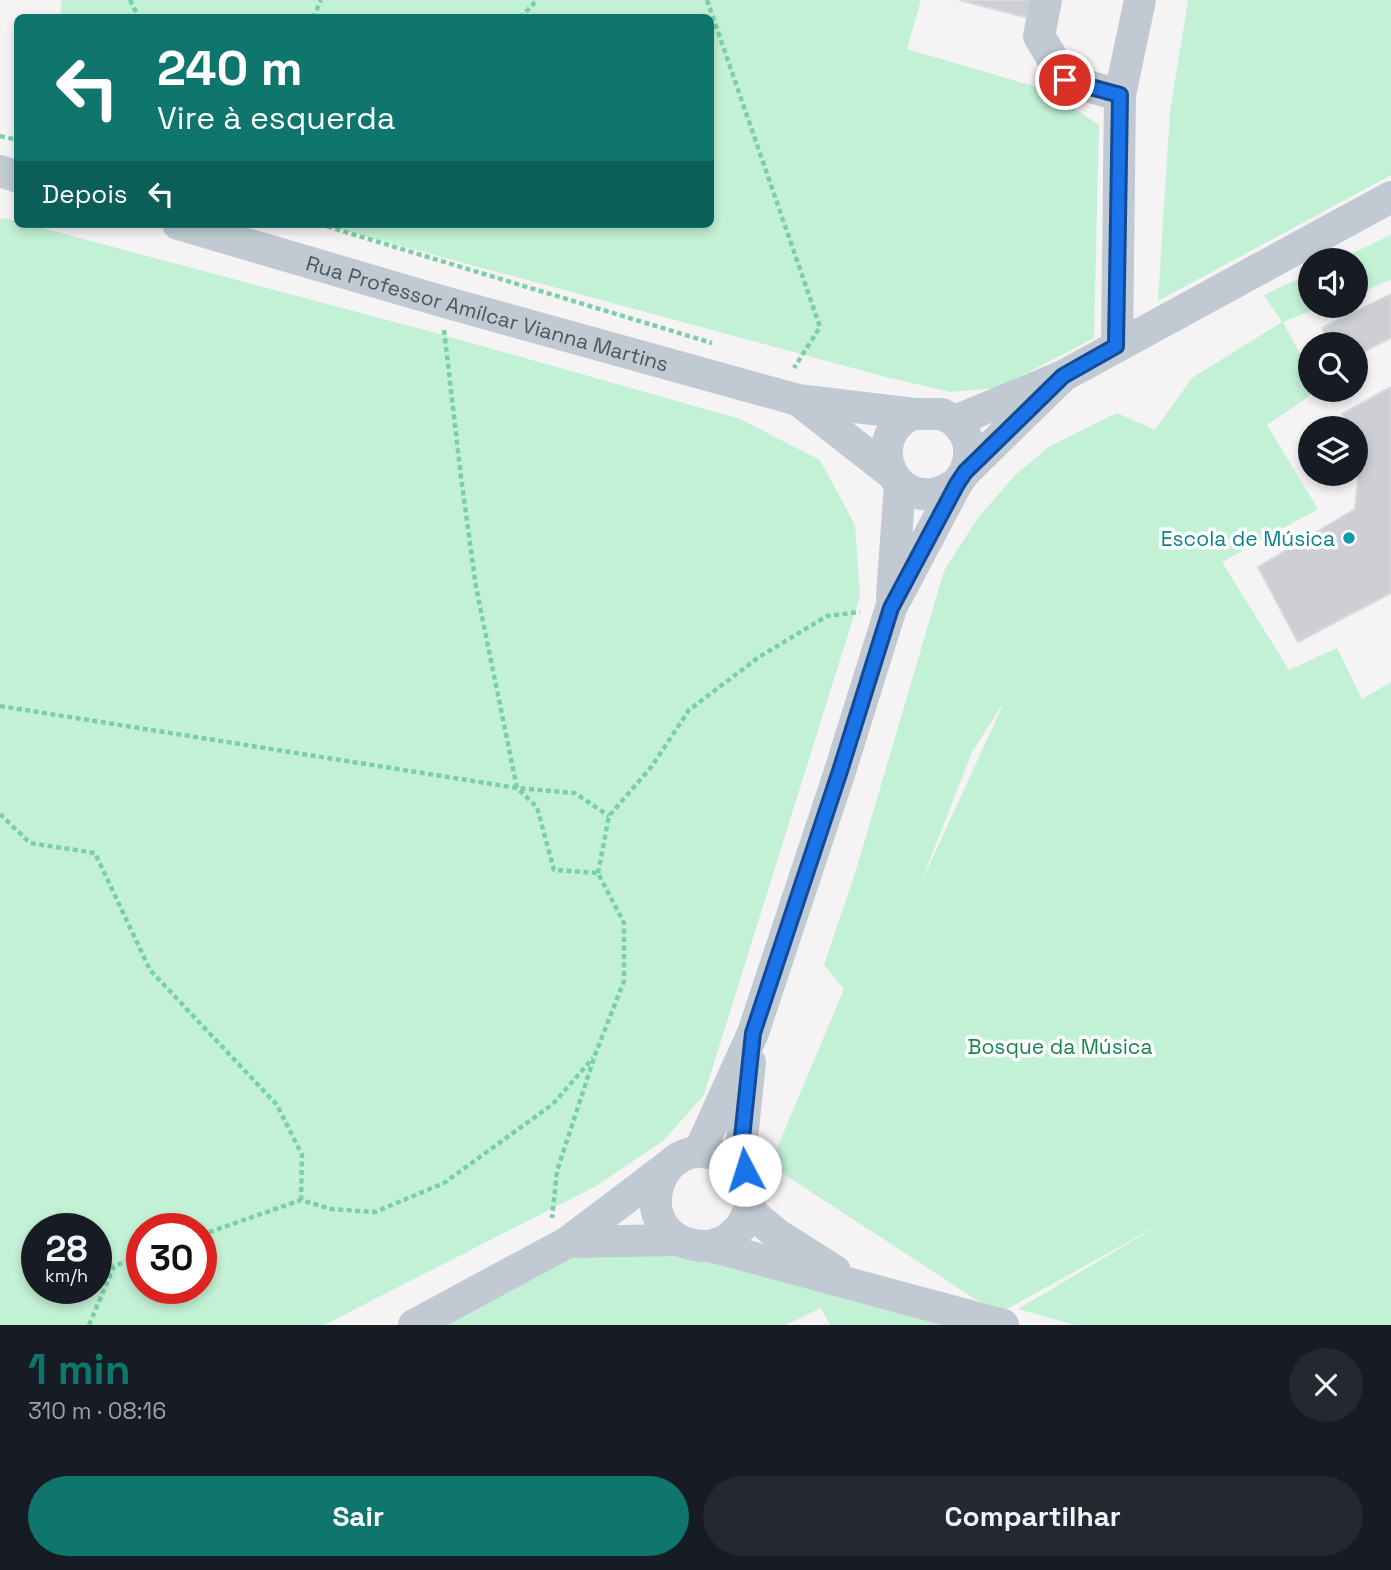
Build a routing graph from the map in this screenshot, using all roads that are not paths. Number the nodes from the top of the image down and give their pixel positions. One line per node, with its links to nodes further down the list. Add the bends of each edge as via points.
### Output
1 (1046, 0): 3 (street, via 1039,36 1065,80)
2 (1140, 0): 3 (street)
3 (1120, 95): 6 (street)
4 (1391, 197): 6 (street)
5 (192, 228): 8 (street, Rua Professor Amílcar Vianna Martins)
6 (1116, 346): 7 (street)
7 (1063, 376): 10 (street); 11 (street)
8 (798, 400): 9 (street, Rua Professor Amílcar Vianna Martins); 12 (street, Rua Professor Amílcar Vianna Martins)
9 (914, 414): 10 (street, via 942,414); 12 (street, via 899,423 888,440 886,459)
10 (955, 421): 11 (street, via 969,444)
11 (961, 478): 12 (street, via 930,495 912,492); 13 (street)
12 (896, 479): 13 (street)
13 (891, 608): 14 (street)
14 (753, 1033): 15 (street); 17 (street, via 741,1147)
15 (699, 1152): 16 (street); 17 (street, via 725,1157 737,1167 746,1178)
16 (670, 1165): 18 (street, via 659,1179 655,1196 657,1213); 20 (street)
17 (749, 1202): 19 (street, via 741,1227 727,1240); 21 (street, via 778,1235)
18 (678, 1240): 19 (street); 20 (street)
19 (710, 1246): 21 (street)
20 (558, 1247): 22 (street)
21 (867, 1289): 23 (street)
22 (414, 1325)
23 (1003, 1325)

